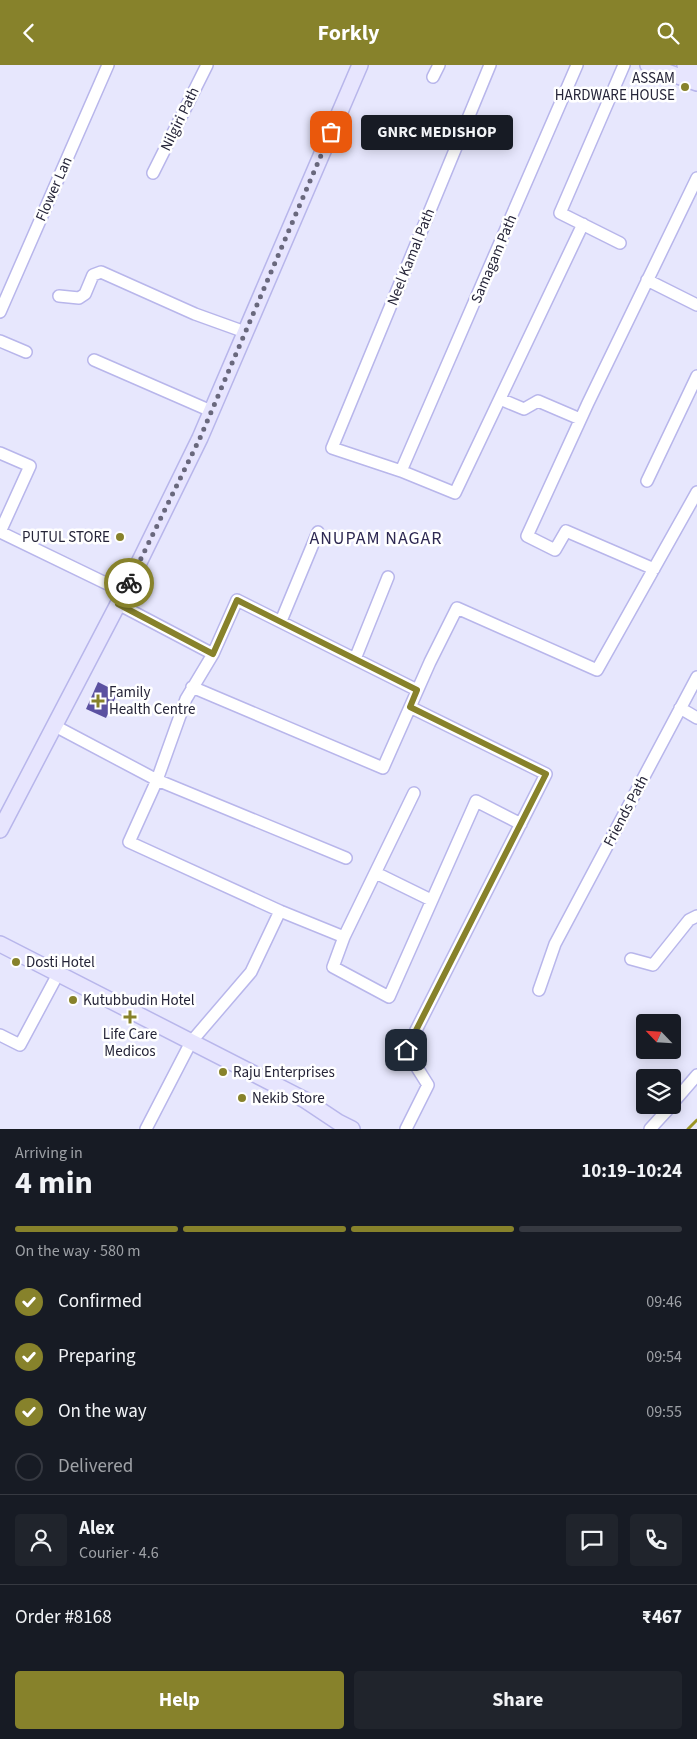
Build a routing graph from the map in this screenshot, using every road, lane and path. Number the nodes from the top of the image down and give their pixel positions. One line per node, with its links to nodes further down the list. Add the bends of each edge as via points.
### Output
1 (108, 65): 20 (street, Flower Lan)
2 (207, 65): 13 (street, Nilgiri Path)
3 (360, 65): 21 (street)
4 (439, 65): 11 (street)
5 (490, 65): 30 (street, Neel Kamal Path, via 332,448)
6 (577, 65): 30 (street, Samagam Path)
7 (624, 65): 15 (street, via 560,213)
8 (648, 65): 12 (street)
9 (685, 65): 10 (street)
10 (697, 69)
11 (433, 77)
12 (697, 83)
13 (152, 173)
14 (697, 178): 17 (street)
15 (583, 225): 16 (street); 26 (street)
16 (620, 243)
17 (647, 280): 19 (street); 28 (street)
18 (59, 296): 21 (street, via 79,298 93,275 101,272 195,314)
19 (697, 305)
20 (0, 312)
21 (245, 332): 27 (street)
22 (0, 341): 23 (street)
23 (26, 352)
24 (94, 360): 27 (street)
25 (697, 376): 31 (street)
26 (500, 399): 28 (street, via 524,409 538,401); 30 (street, via 455,493)
27 (211, 411): 37 (street)
28 (580, 419): 35 (street, via 527,536 555,550 566,531)
29 (0, 453): 34 (street, via 30,467)
30 (401, 471)
31 (647, 481)
32 (697, 492): 35 (street)
33 (318, 531): 38 (street)
34 (0, 532): 37 (street)
35 (654, 569): 43 (street, via 597,670 457,608)
36 (388, 577): 40 (street)
37 (121, 598): 39 (street); 47 (street)
38 (280, 621): 39 (street, via 237,600); 40 (street)
39 (213, 654): 42 (street)
40 (355, 659): 43 (street)
41 (697, 677): 45 (street, Friends Path)
42 (192, 687): 44 (street, via 383,768); 48 (street)
43 (417, 690): 44 (street)
44 (410, 707): 50 (street, via 546,774)
45 (680, 709): 46 (street); 61 (street, Friends Path, via 555,945)
46 (697, 718)
47 (54, 725): 48 (street); 51 (street)
48 (157, 780): 52 (street); 55 (street, via 129,842)
49 (414, 793): 53 (street)
50 (521, 824): 54 (street, via 476,801); 70 (street, via 406,1050 428,1085)
51 (0, 830)
52 (346, 858)
53 (376, 873): 54 (street); 57 (street)
54 (431, 900): 57 (street, via 388,997 333,967)
55 (280, 911): 57 (street); 63 (street, via 251,972)
56 (694, 920): 59 (street, via 654,965)
57 (344, 937)
58 (0, 944): 60 (street)
59 (631, 959)
60 (58, 974): 62 (street, via 20,1045); 63 (street)
61 (538, 990)
62 (0, 1035)
63 (191, 1042): 67 (street, via 305,1100); 68 (street)
64 (697, 1075): 65 (street)
65 (681, 1094)
66 (663, 1114): 71 (street)
67 (335, 1126): 69 (street)
68 (146, 1129)
69 (352, 1129)
70 (406, 1129)
71 (650, 1129)

